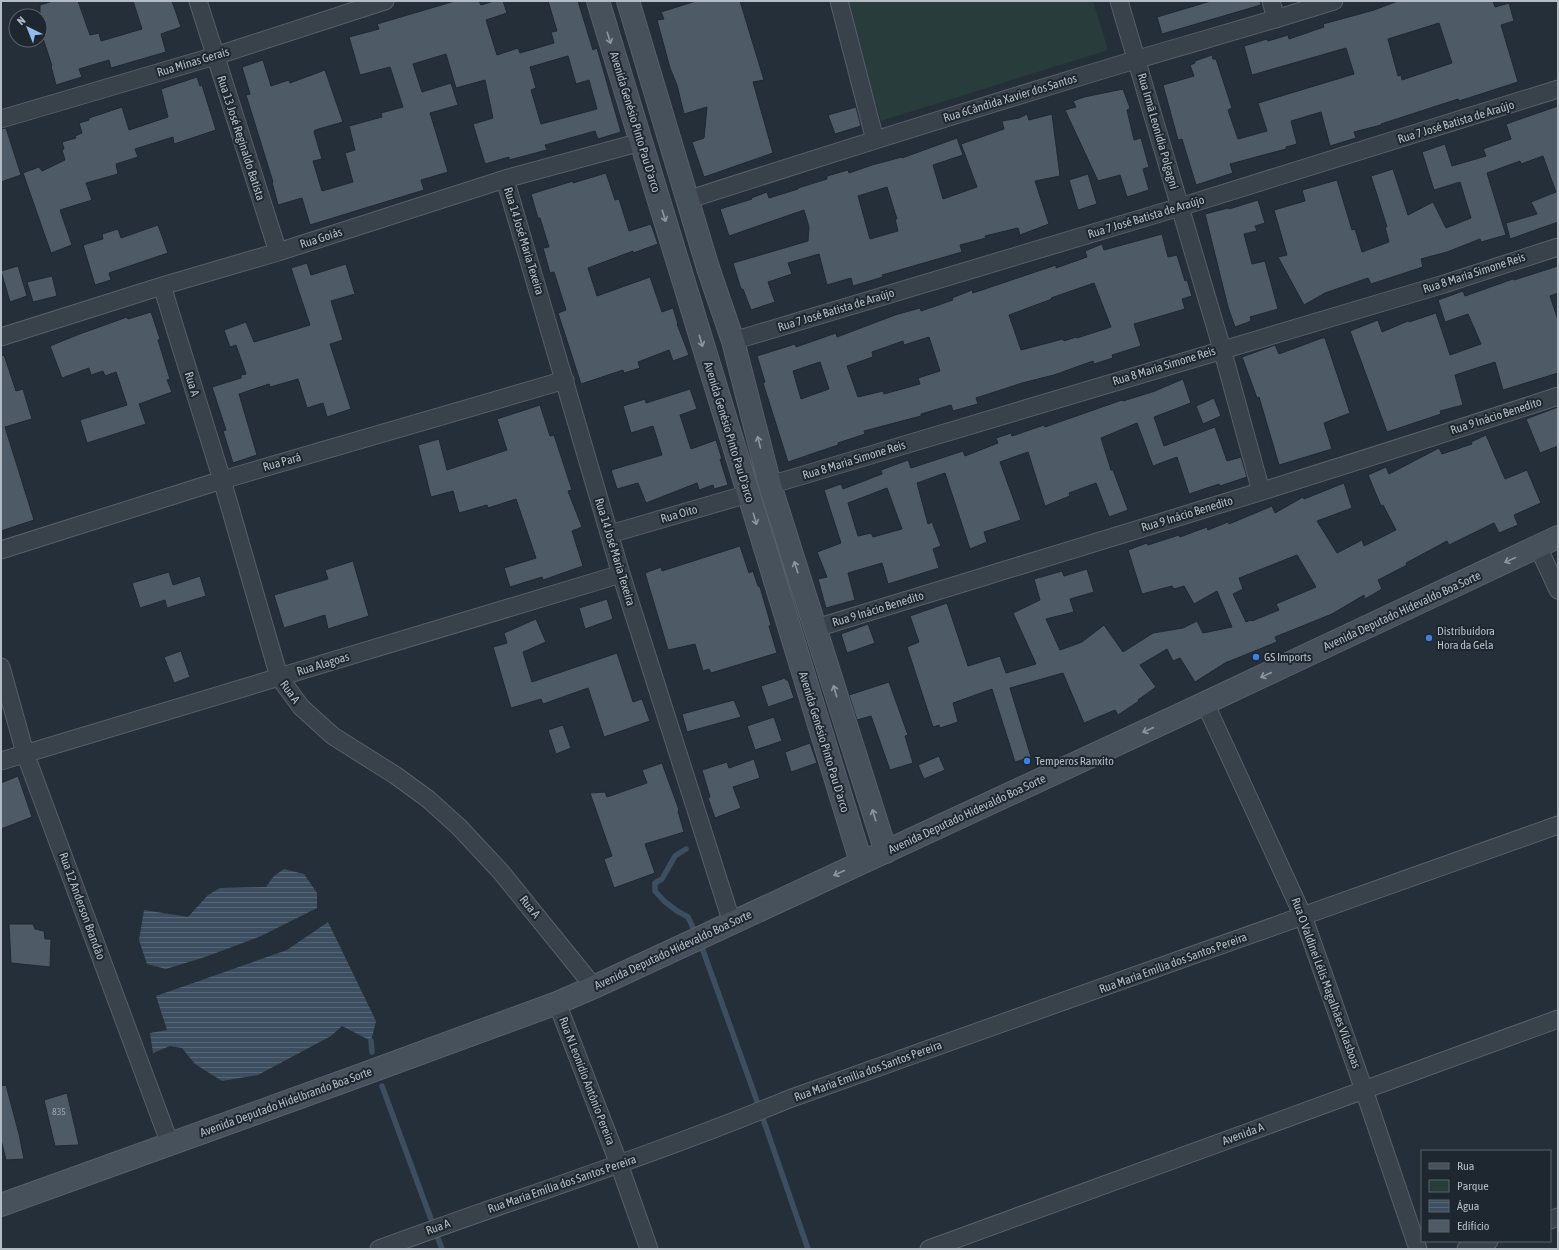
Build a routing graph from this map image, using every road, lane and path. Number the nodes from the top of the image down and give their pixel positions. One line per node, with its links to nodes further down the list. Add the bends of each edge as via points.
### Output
1 (198, 1): 10 (street, Rua 13 José Reginaldo Batista)
2 (384, 1): 10 (street, Rua Minas Gerais)
3 (598, 1): 15 (street, Avenida Genésio Pinto Pau D'arco, one-way to 15)
4 (628, 1): 17 (street, Avenida Genésio Pinto Pau D'arco)
5 (839, 1): 14 (street)
6 (1118, 1): 11 (street, Rua Irmã Leonidia Polgagni)
7 (1270, 1): 9 (street)
8 (1334, 1): 9 (street, Rua 6Cândida Xavier dos Santos)
9 (1276, 20): 11 (street, Rua 6Cândida Xavier dos Santos)
10 (215, 56): 13 (street, Rua Minas Gerais); 20 (street, Rua 13 José Reginaldo Batista)
11 (1137, 59): 14 (street, Rua 6Cândida Xavier dos Santos); 18 (street, Rua Irmã Leonidia Polgagni)
12 (1558, 89): 18 (street, Rua 7 José Batista de Araújo)
13 (1, 119)
14 (875, 140): 17 (street, Rua 6Cândida Xavier dos Santos)
15 (641, 142): 16 (street, Rua Goiás); 22 (street, Avenida Genésio Pinto Pau D'arco, one-way to 22)
16 (505, 179): 20 (street, Rua Goiás); 27 (street, Rua 14 José Maria Texeira)
17 (687, 200): 21 (street, Avenida Genésio Pinto Pau D'arco)
18 (1180, 207): 25 (street, Rua 7 José Batista de Araújo); 26 (street, Rua Irmã Leonidia Polgagni)
19 (1558, 247): 26 (street, Rua 8 Maria Simone Reis, via 1444,284)
20 (278, 252): 23 (street, Rua Goiás)
21 (708, 268): 22 (street); 25 (street, Avenida Genésio Pinto Pau D'arco)
22 (682, 275): 32 (street, Avenida Genésio Pinto Pau D'arco, one-way to 32)
23 (162, 286): 24 (street, Rua Goiás); 29 (street, Rua A)
24 (1, 337)
25 (733, 341): 30 (street, Avenida Genésio Pinto Pau D'arco, one-way to 25)
26 (1222, 349): 30 (street, Rua 8 Maria Simone Reis); 31 (street, Rua Irmã Leonidia Polgagni)
27 (565, 380): 29 (street, Rua Pará); 33 (street, Rua 14 José Maria Texeira)
28 (1558, 396): 31 (street, Rua 9 Inácio Benedito)
29 (222, 480): 36 (street, Rua Pará); 41 (street, Rua A)
30 (770, 486): 39 (street, Avenida Genésio Pinto Pau D'arco, one-way to 30)
31 (1262, 491): 39 (street, Rua 9 Inácio Benedito)
32 (748, 494): 33 (street, Rua Oito); 47 (street, Avenida Genésio Pinto Pau D'arco, one-way to 47)
33 (610, 534): 37 (street, Rua 14 José Maria Texeira)
34 (1558, 537): 35 (street, Avenida Deputado Hidevaldo Boa Sorte)
35 (1538, 547): 38 (street); 42 (street, Avenida Deputado Hidevaldo Boa Sorte, one-way to 42)
36 (1, 550)
37 (621, 574): 41 (street, Rua Alagoas); 49 (street, Rua 14 José Maria Texeira)
38 (1558, 590)
39 (816, 628): 46 (street, Avenida Genésio Pinto Pau D'arco, one-way to 39)
40 (1, 667): 43 (street, Rua 12 Anderson Brandão)
41 (279, 677): 43 (street, Rua Alagoas); 50 (street, Rua A, via 301,707 333,736 395,775 428,799 459,827 501,872)
42 (1204, 704): 46 (street, Avenida Deputado Hidevaldo Boa Sorte, one-way to 46); 48 (street, Rua O Valdinei Lélis Magalhães Vilasboas)
43 (25, 753): 44 (street, Rua Alagoas); 54 (street, Rua 12 Anderson Brandão)
44 (1, 761)
45 (1558, 825): 48 (street, Rua Maria Emília dos Santos Pereira)
46 (886, 852): 47 (street, Avenida Deputado Hidevaldo Boa Sorte)
47 (861, 862): 49 (street, Avenida Deputado Hidevaldo Boa Sorte, one-way to 49)
48 (1304, 916): 53 (street, Rua O Valdinei Lélis Magalhães Vilasboas); 55 (street, Rua Maria Emília dos Santos Pereira, via 788,1099)
49 (732, 922): 50 (street, Avenida Deputado Hidevaldo Boa Sorte)
50 (594, 987): 51 (street, Avenida Deputado Hidevaldo Boa Sorte)
51 (564, 1000): 54 (street, Avenida Deputado Hidelbrando Boa Sorte); 55 (street, Rua N Leonidio Antônio Pereira)
52 (1558, 1019): 53 (street, Avenida A)
53 (1364, 1090): 61 (street, Avenida A); 62 (street, Rua O Valdinei Lélis Magalhães Vilasboas)
54 (170, 1144): 56 (street, Avenida Deputado Hidelbrando Boa Sorte)
55 (619, 1164): 57 (street, Rua Maria Emília dos Santos Pereira); 60 (street, Rua N Leonidio Antônio Pereira)
56 (1, 1205)
57 (456, 1221): 59 (street, Rua A)
58 (1486, 1242): 63 (street)
59 (379, 1249)
60 (649, 1249)
61 (929, 1249)
62 (1418, 1249)
63 (1466, 1249)

